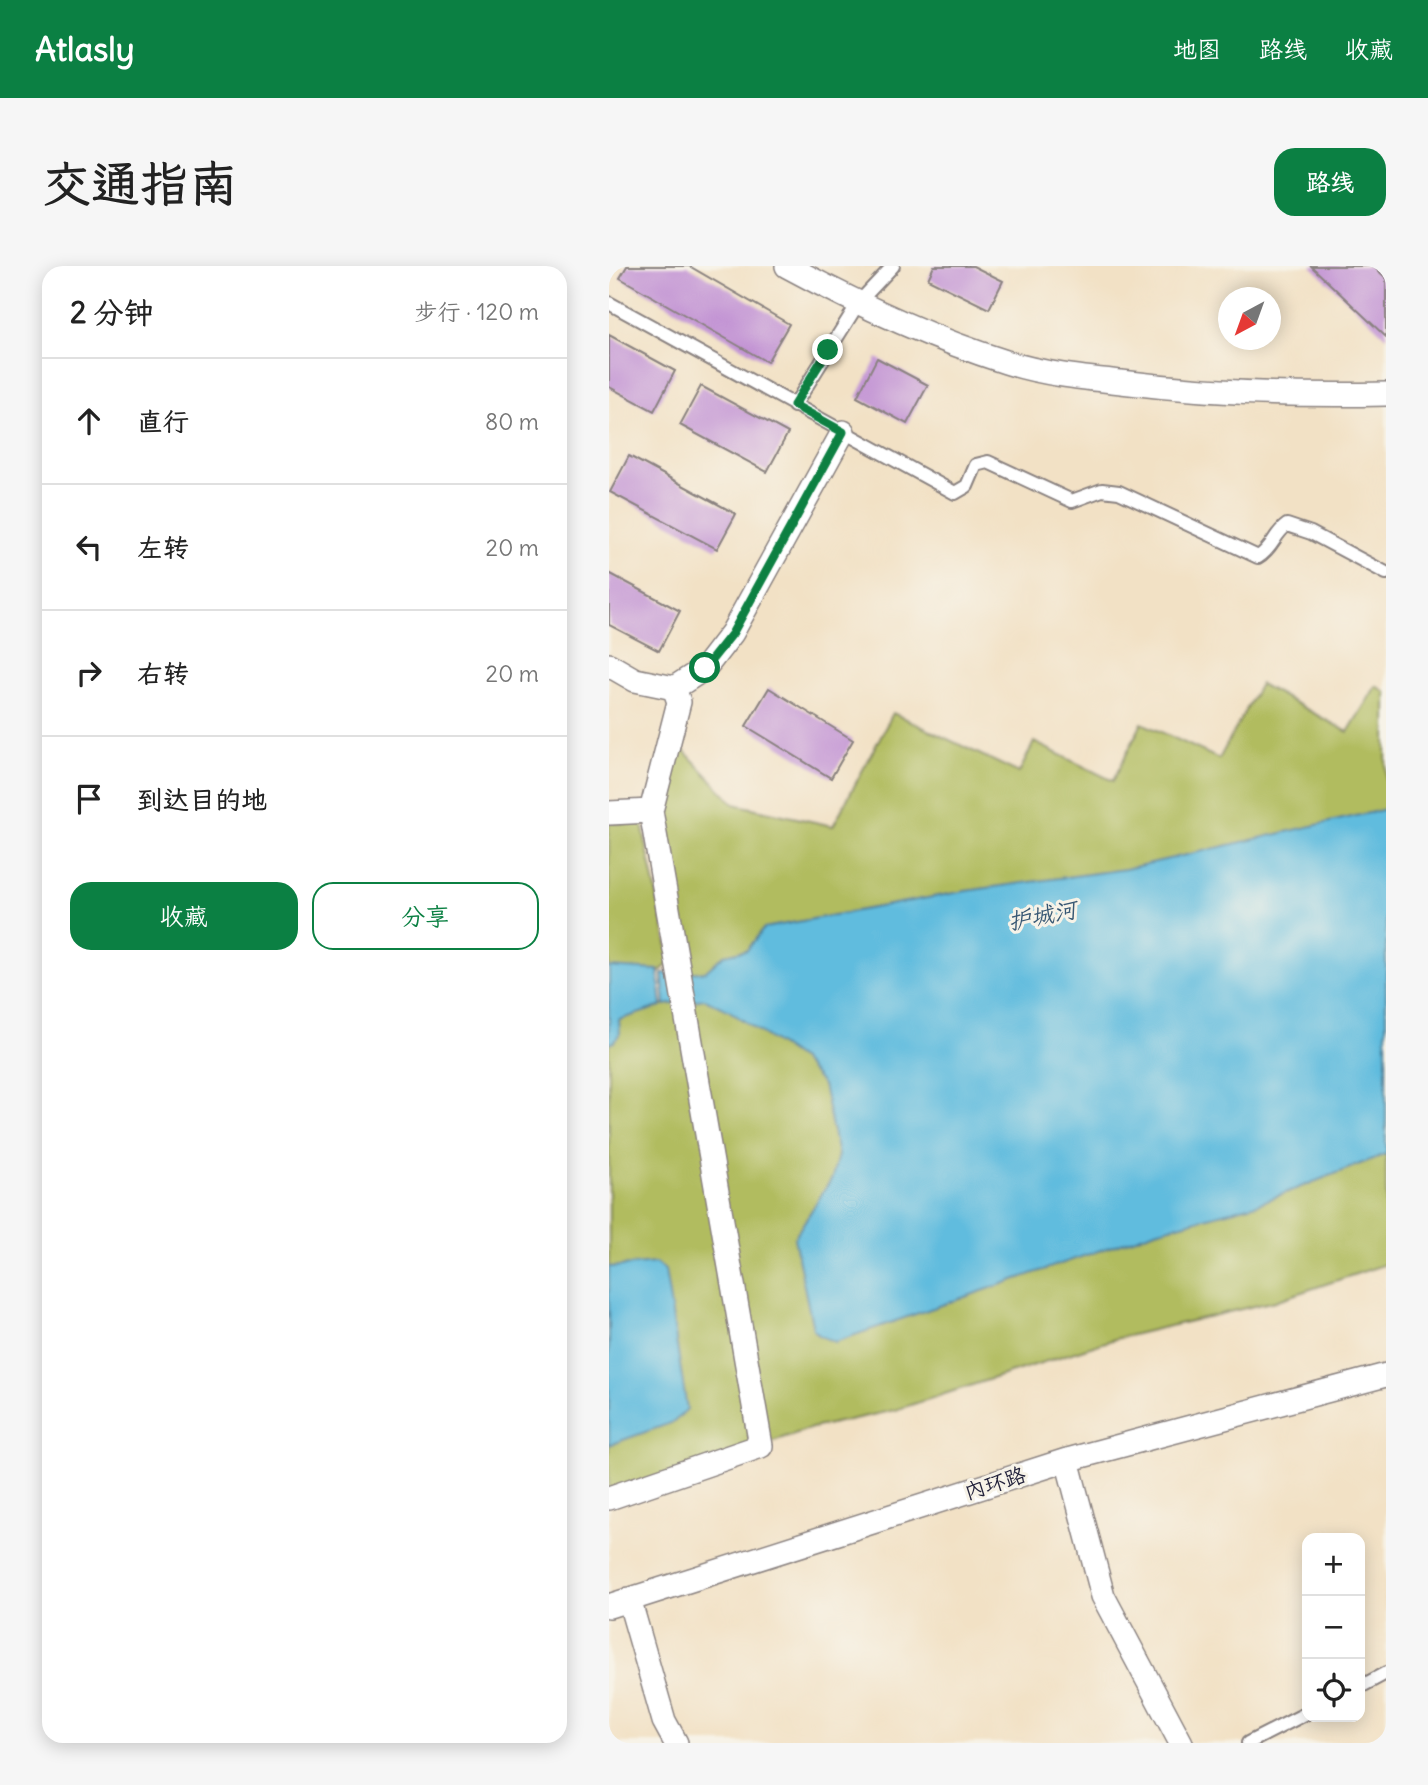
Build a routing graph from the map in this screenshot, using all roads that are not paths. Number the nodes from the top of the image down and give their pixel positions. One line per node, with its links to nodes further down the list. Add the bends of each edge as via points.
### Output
1 (787, 266): 3 (street)
2 (893, 266): 3 (lane)
3 (859, 302): 5 (street, via 1008,363 1086,378 1290,397); 6 (lane)
4 (609, 303): 6 (lane)
5 (1386, 394)
6 (794, 405): 7 (lane)
7 (843, 432): 8 (lane, via 955,493 967,486 977,465 988,462 1072,500 1102,490 1119,492 1258,557 1271,550 1287,525); 10 (street, via 732,634 705,668)
8 (1386, 573)
9 (609, 665): 10 (street, via 635,680)
10 (674, 688): 11 (street, via 679,702)
11 (651, 811): 12 (street); 15 (street, via 761,1446)
12 (609, 813)
13 (1386, 1375): 14 (street, 内环路)
14 (1067, 1460): 16 (street, 内环路); 21 (street, via 1103,1596)
15 (609, 1498)
16 (619, 1602): 20 (street)
17 (1386, 1674): 18 (lane)
18 (1365, 1684)
19 (1302, 1716): 22 (lane)
20 (676, 1743)
21 (1181, 1743)
22 (1248, 1743)

